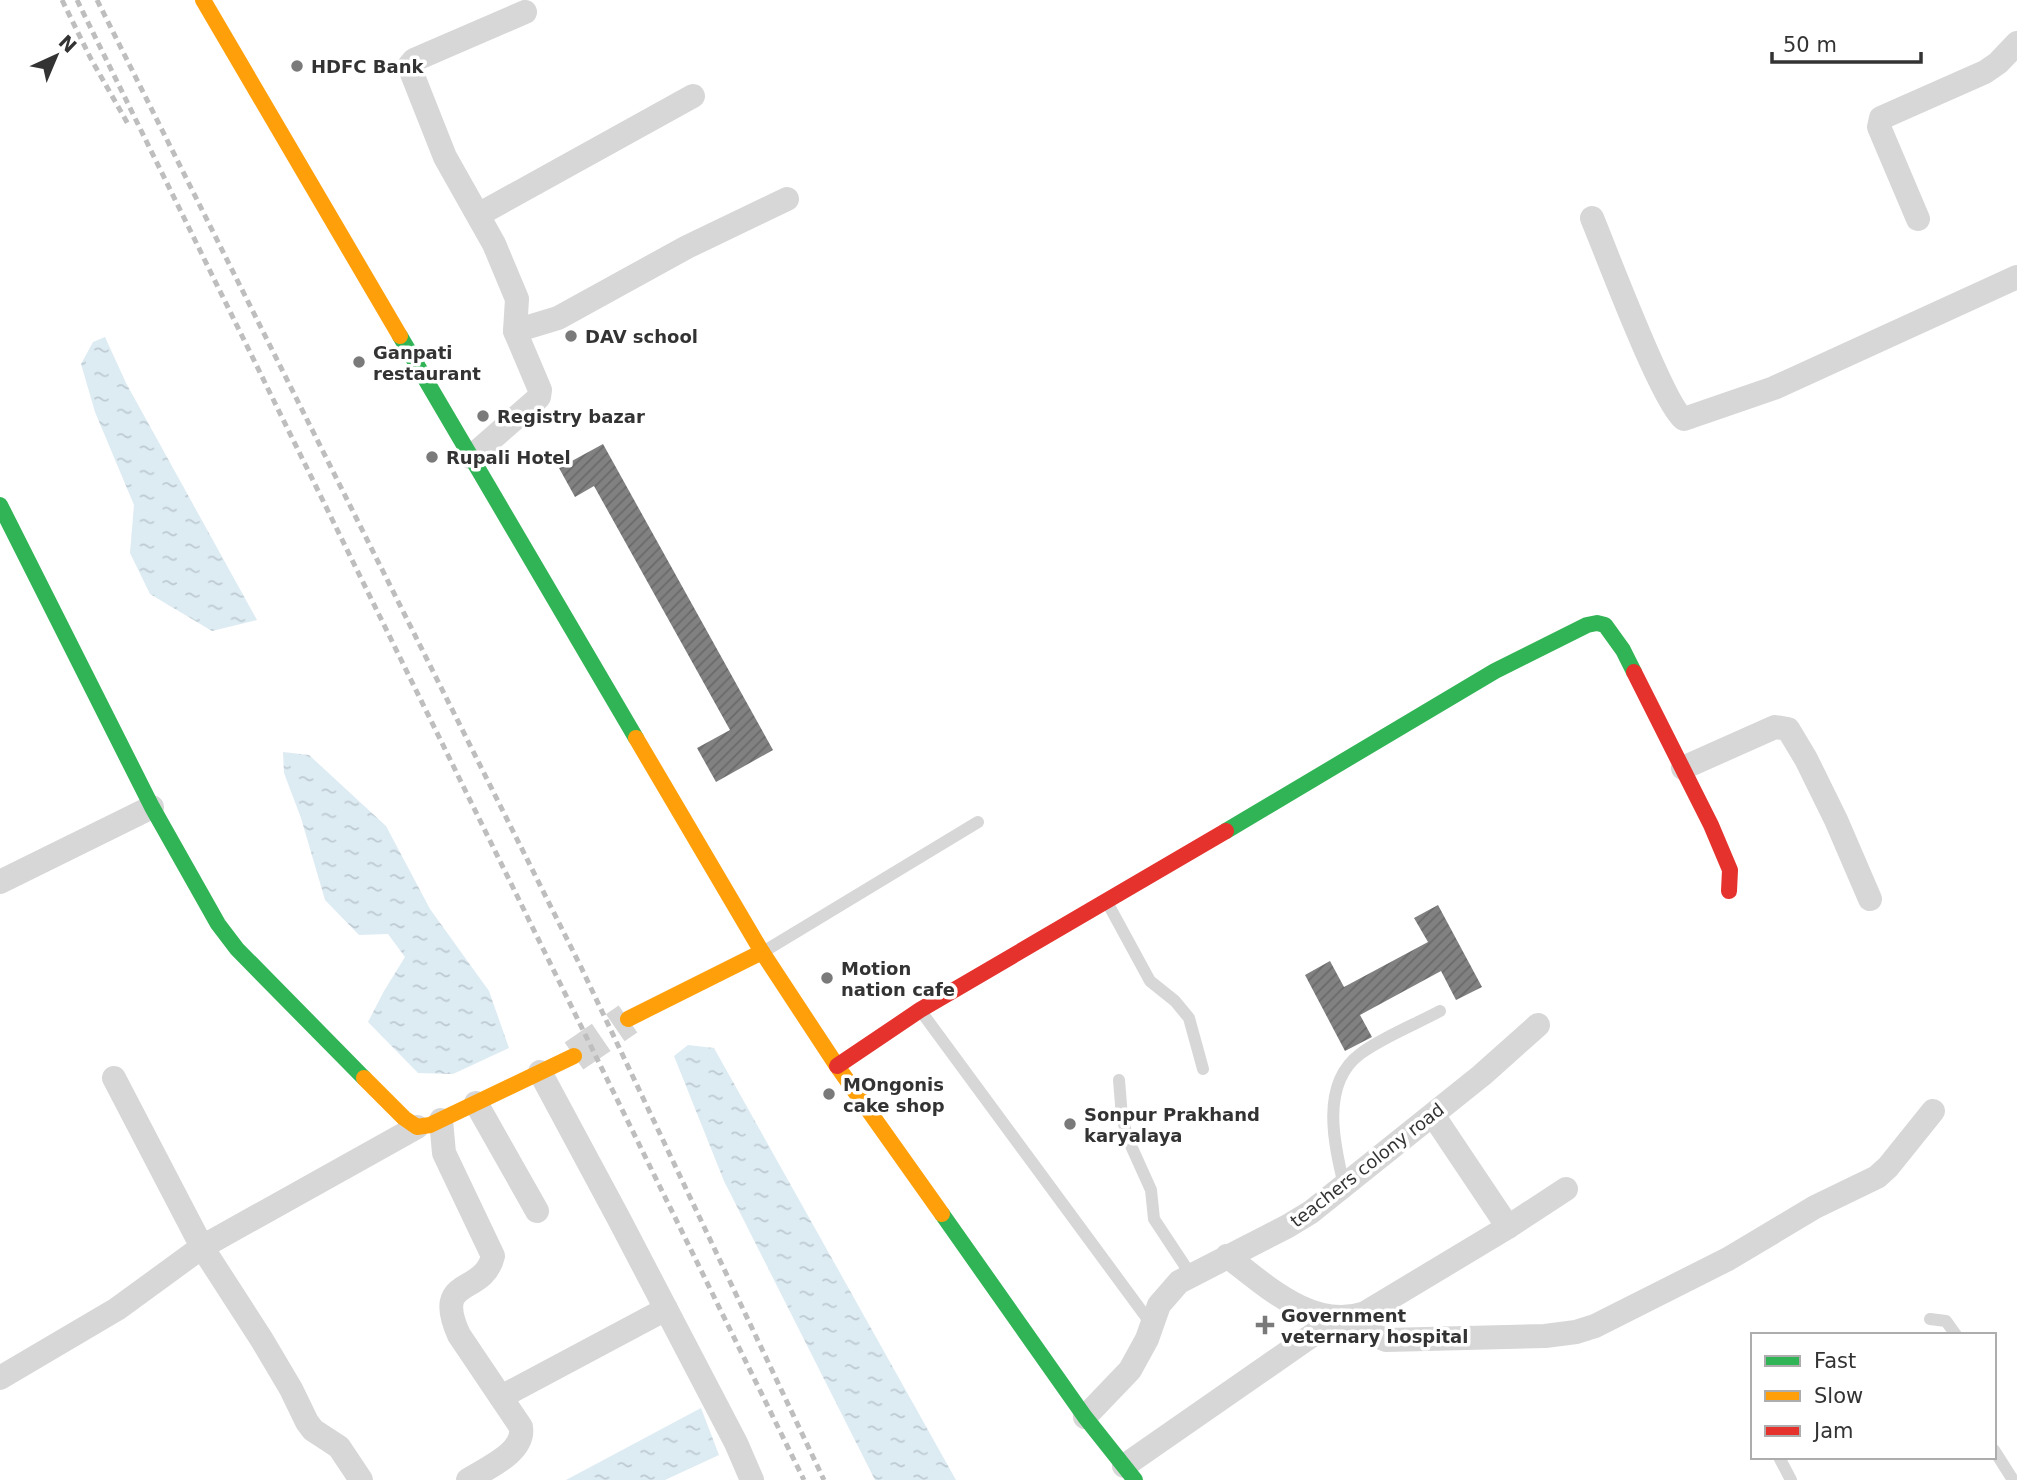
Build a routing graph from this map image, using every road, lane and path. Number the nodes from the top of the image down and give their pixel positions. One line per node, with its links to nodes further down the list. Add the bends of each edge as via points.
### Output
1 (203, 0): 11 (street)
2 (525, 12): 6 (street, via 409,66 445,157)
3 (2017, 43): 8 (street, via 1985,72 1881,118 1879,127)
4 (693, 96): 6 (street)
5 (787, 199): 10 (street, via 687,247 558,318)
6 (478, 215): 10 (street, via 517,299)
7 (1592, 218): 9 (street, via 1665,391 1684,419 1774,388)
8 (1918, 219)
9 (2017, 277)
10 (515, 331): 11 (street, via 538,383 539,397)
11 (471, 457): 20 (street)
12 (0, 505): 14 (street)
13 (1682, 768): 17 (street, via 1730,870); 18 (street, via 1775,727 1788,729 1836,820); 19 (street, via 1612,632 1605,625 1587,625 1495,671)
14 (152, 807): 16 (street); 35 (street, via 237,949)
15 (978, 822): 20 (lane)
16 (0, 882)
17 (1729, 891)
18 (1870, 899)
19 (1107, 902): 21 (street); 27 (lane, via 1150,981 1189,1018)
20 (762, 952): 23 (street); 26 (street)
21 (920, 1010): 26 (street); 46 (lane)
22 (1440, 1011): 36 (lane, via 1348,1065 1334,1100)
23 (628, 1019)
24 (1538, 1025): 33 (street, teachers colony road)
25 (574, 1056): 28 (street)
26 (836, 1066): 50 (street)
27 (1203, 1069)
28 (540, 1072): 31 (street); 43 (street)
29 (114, 1078): 40 (street)
30 (1119, 1080): 42 (lane, via 1122,1117 1151,1190 1154,1219)
31 (476, 1103): 34 (street); 38 (street)
32 (1933, 1111): 44 (street, via 1877,1177 1815,1207 1728,1259 1586,1329 1545,1336 1385,1340)
33 (1433, 1115): 36 (street, teachers colony road); 39 (street)
34 (441, 1120): 35 (street); 49 (street, via 444,1153 493,1256 481,1276 452,1298 452,1321)
35 (416, 1127): 40 (street)
36 (1344, 1185): 41 (street, teachers colony road, via 1288,1226)
37 (1566, 1189): 39 (street)
38 (537, 1211)
39 (1508, 1227): 44 (street, via 1365,1313)
40 (202, 1247): 48 (street, via 117,1309); 54 (street, via 268,1350 307,1422 339,1447)
41 (1227, 1256): 42 (street, teachers colony road); 44 (street, via 1308,1311)
42 (1191, 1275): 46 (street, teachers colony road, via 1159,1305)
43 (666, 1309): 49 (street); 56 (street)
44 (1342, 1318): 53 (street)
45 (1930, 1319): 47 (lane, via 1945,1321)
46 (1152, 1325): 50 (street, teachers colony road, via 1130,1370)
47 (1954, 1333)
48 (0, 1378)
49 (501, 1397): 55 (street, via 523,1437 507,1455)
50 (1085, 1418): 53 (street)
51 (1996, 1453): 58 (lane)
52 (1780, 1459): 57 (lane)
53 (1130, 1473)
54 (361, 1480)
55 (468, 1480)
56 (752, 1480)
57 (1791, 1480)
58 (2013, 1480)

